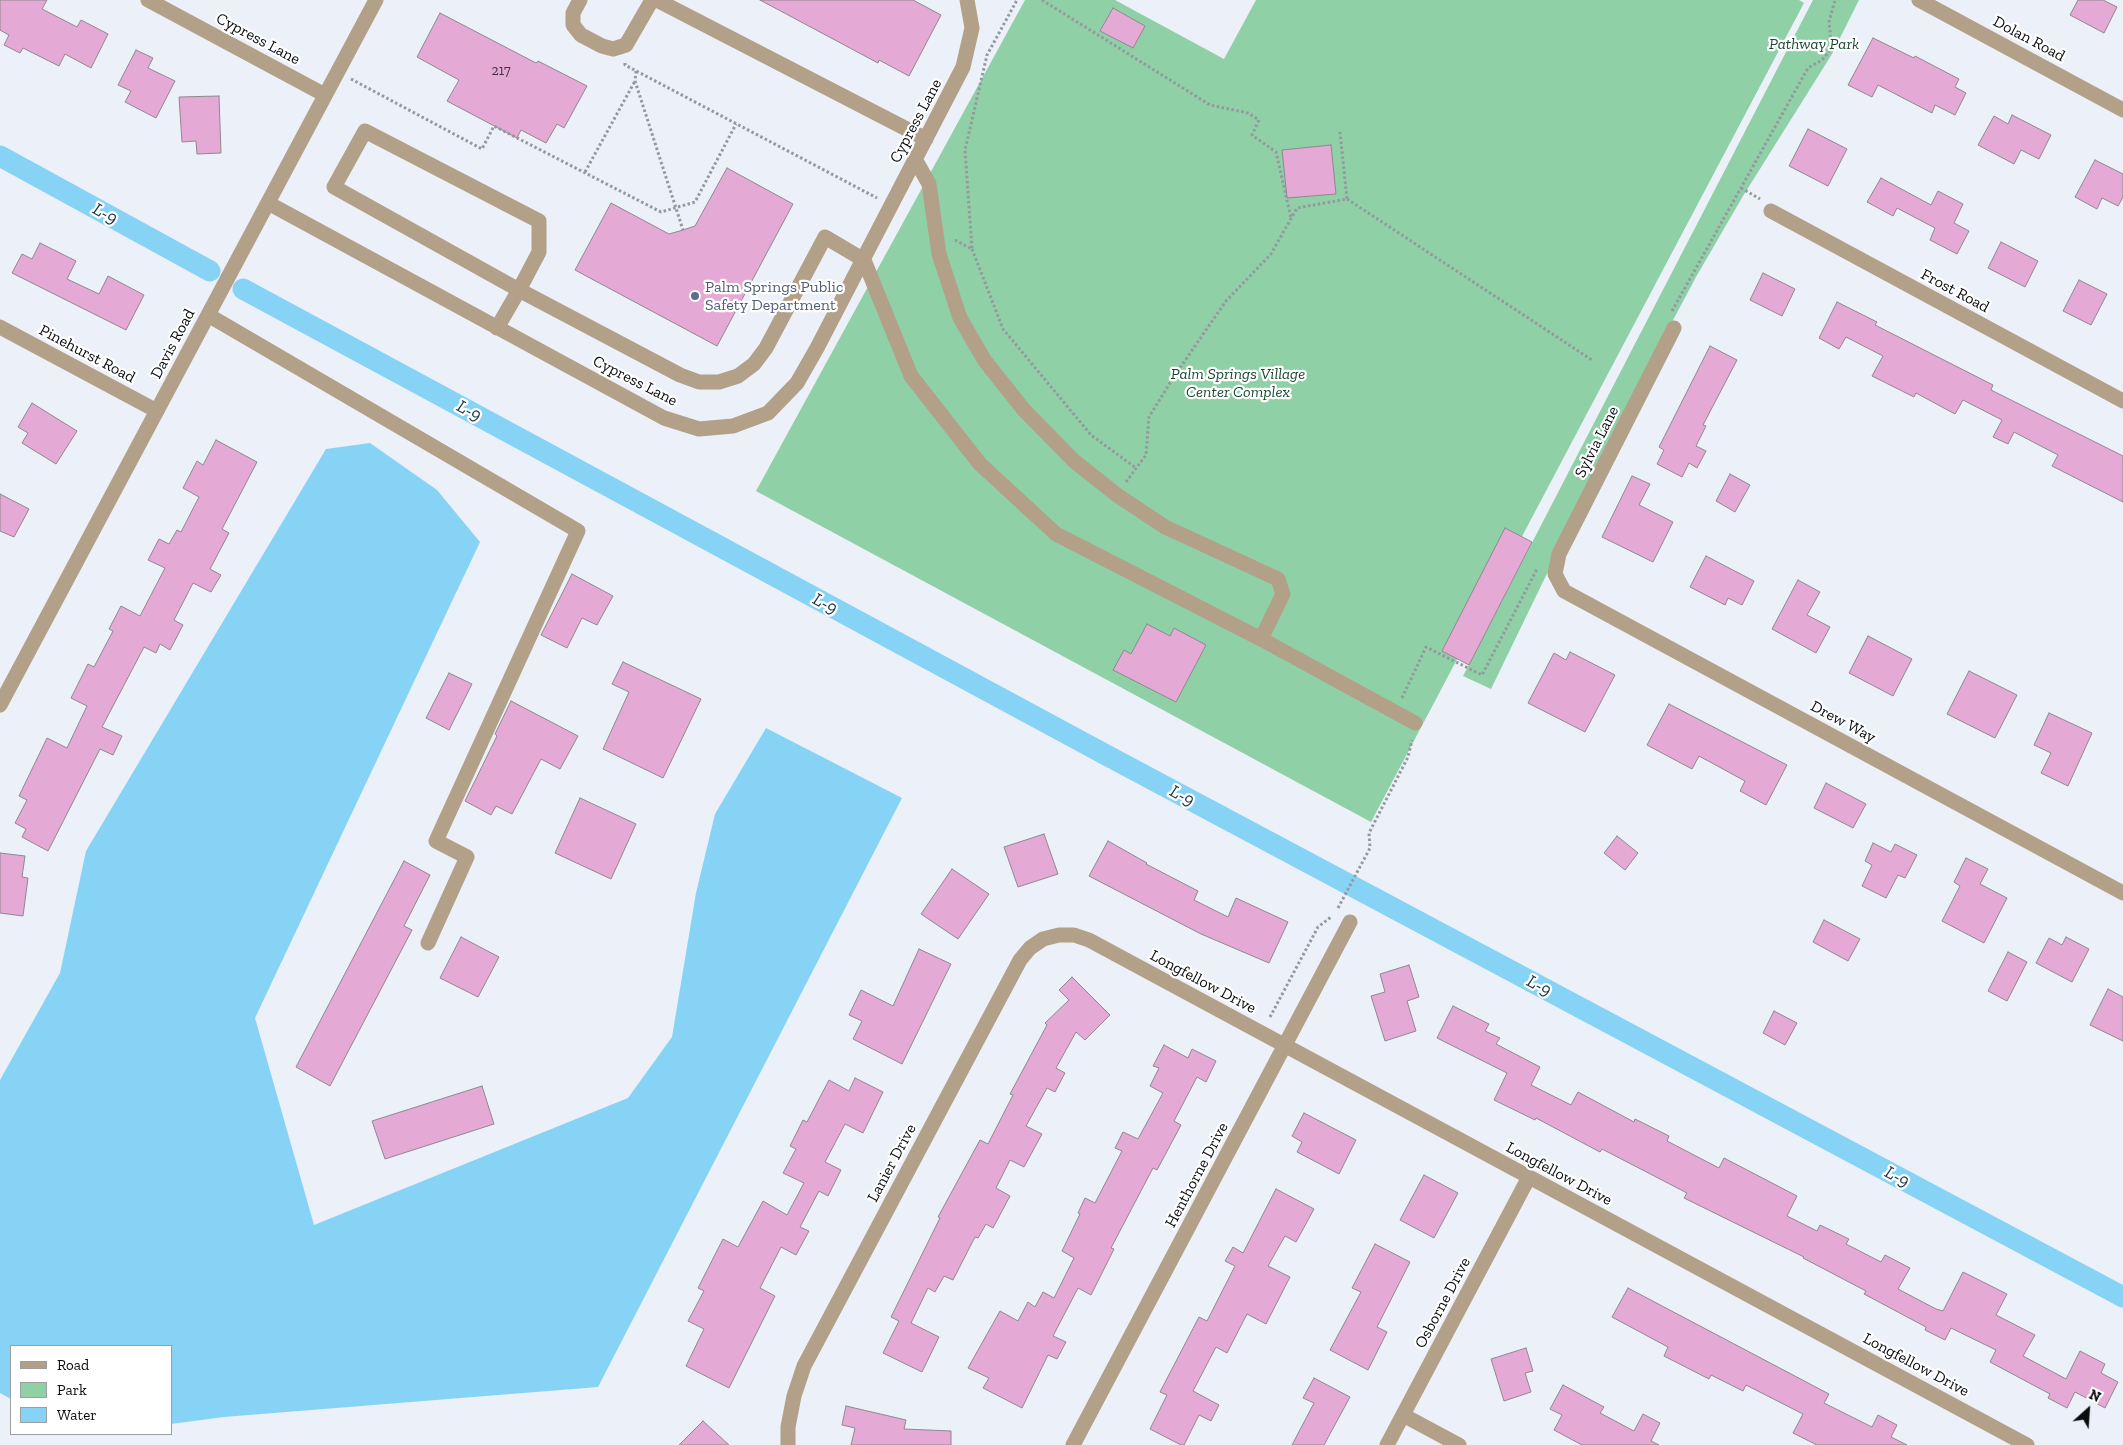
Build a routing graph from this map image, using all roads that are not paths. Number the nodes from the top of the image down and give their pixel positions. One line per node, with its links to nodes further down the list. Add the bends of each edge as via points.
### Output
1 (148, 0): 8 (street, Cypress Lane)
2 (376, 0): 8 (street, Davis Road)
3 (580, 0): 4 (street, via 573,13 572,25 581,36 613,49 626,45)
4 (652, 0)
5 (657, 0): 10 (street)
6 (967, 0): 10 (street, Cypress Lane, via 972,28 963,68)
7 (1919, 0): 9 (street, Dolan Road)
8 (325, 96): 12 (street, Davis Road)
9 (2123, 110)
10 (926, 139): 11 (street, Cypress Lane)
11 (915, 159): 14 (street, Cypress Lane); 23 (street, via 929,184 939,254 960,318 986,361 1024,410 1068,455 1117,495 1166,527 1278,579 1283,594)
12 (268, 203): 16 (street, Davis Road); 18 (street, Cypress Lane)
13 (1771, 211): 20 (street, Frost Road)
14 (864, 260): 15 (street, via 825,238 766,348 754,364 738,376 719,382 699,382 680,375); 18 (street, Cypress Lane, via 796,383 768,412 733,426 699,429 664,418); 23 (street, via 911,376 980,464 1056,534)
15 (519, 290): 15 (street, via 334,187 365,131 539,221 539,252); 18 (street)
16 (208, 315): 21 (street, Davis Road); 29 (street, via 578,531 436,841 467,857)
17 (0, 327): 21 (street, Pinehurst Road)
18 (497, 328)
19 (1674, 328): 22 (street, Sylvia Lane, via 1560,554)
20 (2123, 401)
21 (157, 412): 24 (street, Davis Road)
22 (1555, 574): 26 (street, Drew Way, via 1564,591)
23 (1260, 639): 25 (street)
24 (0, 706)
25 (1415, 723)
26 (2123, 894)
27 (1350, 922): 30 (street, Henthorne Drive)
28 (1074, 935): 30 (street, Longfellow Drive, via 1089,940); 33 (street, Lanier Drive, via 1043,939 1020,960 804,1366 794,1396)
29 (428, 943)
30 (1285, 1046): 31 (street, Longfellow Drive); 34 (street, Henthorne Drive)
31 (1529, 1177): 32 (street, Osborne Drive); 37 (street, Longfellow Drive)
32 (1403, 1415): 35 (street, Osborne Drive); 36 (street)
33 (788, 1445)
34 (1073, 1445)
35 (1387, 1445)
36 (1459, 1445)
37 (2027, 1445)

